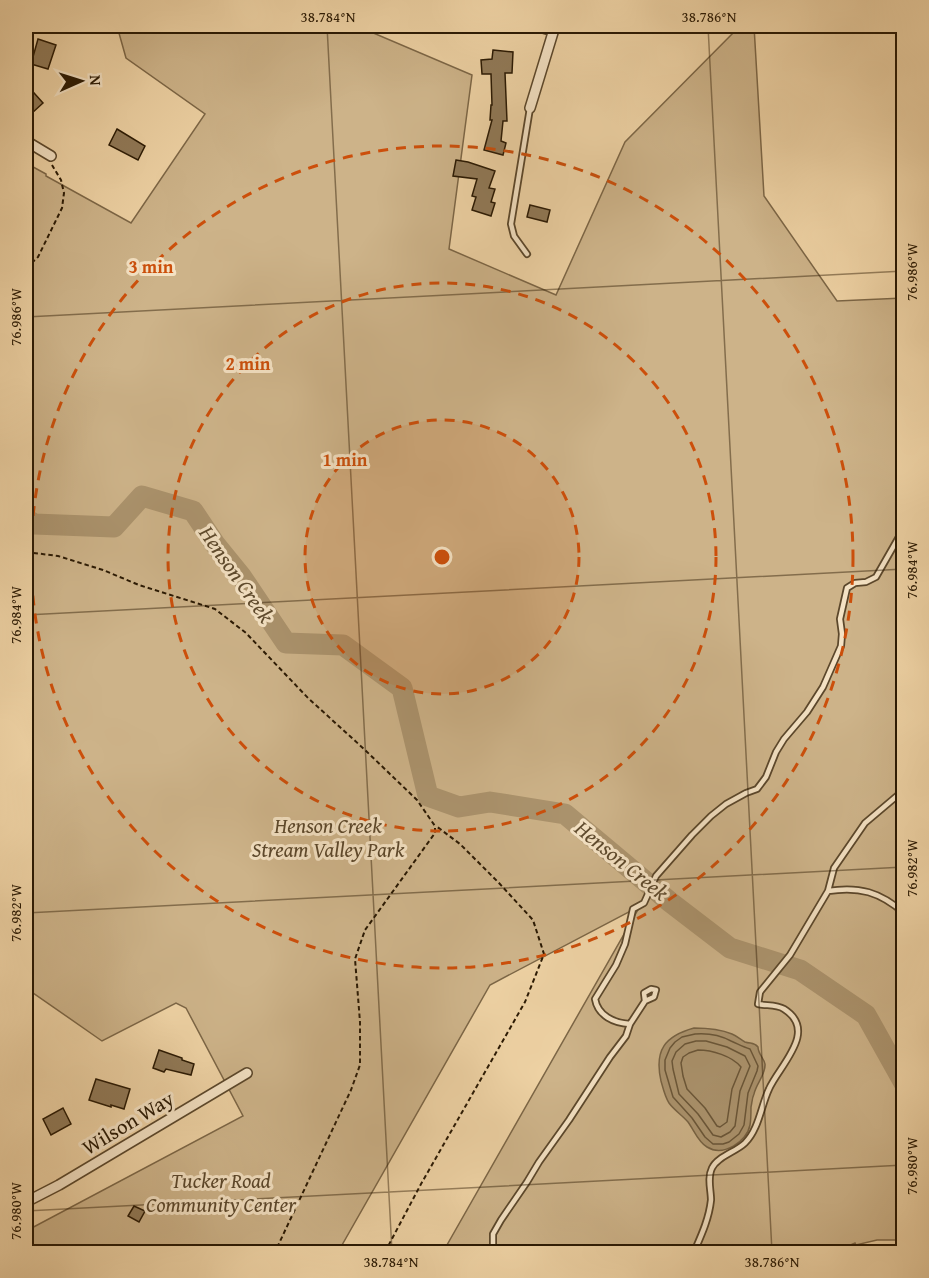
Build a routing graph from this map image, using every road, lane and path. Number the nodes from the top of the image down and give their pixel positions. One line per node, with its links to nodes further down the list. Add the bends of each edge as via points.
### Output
1 (528, 26): 2 (lane)
2 (554, 29): 3 (street)
3 (530, 108): 6 (lane, via 511,224)
4 (26, 141): 5 (street)
5 (51, 156): 7 (path, via 49,162 64,193 62,208 38,257)
6 (527, 254)
7 (26, 268)
8 (903, 528): 15 (lane, via 876,577 847,588 840,619 841,646 823,687 784,739 766,777 757,789 711,816 656,876 644,903 633,909 625,944 595,999 609,1020)
9 (26, 552): 11 (path, via 58,556 214,609 246,633 308,698 364,748 417,800)
10 (903, 790): 12 (lane, via 865,823 834,868)
11 (435, 825): 18 (path, via 435,832 365,930 355,958 360,1065); 19 (path, via 460,844 533,921 544,954 525,1002)
12 (828, 891): 13 (lane, via 870,892); 21 (lane, via 798,942 760,992 758,1004 784,1009 797,1024 795,1047 770,1087 753,1134 712,1169 708,1217)
13 (903, 913)
14 (645, 1001): 15 (lane)
15 (630, 1024): 20 (lane, via 626,1036 501,1220 493,1234)
16 (247, 1073): 17 (street, Wilson Way)
17 (26, 1202)
18 (275, 1252)
19 (385, 1252)
20 (493, 1252)
21 (694, 1252)

